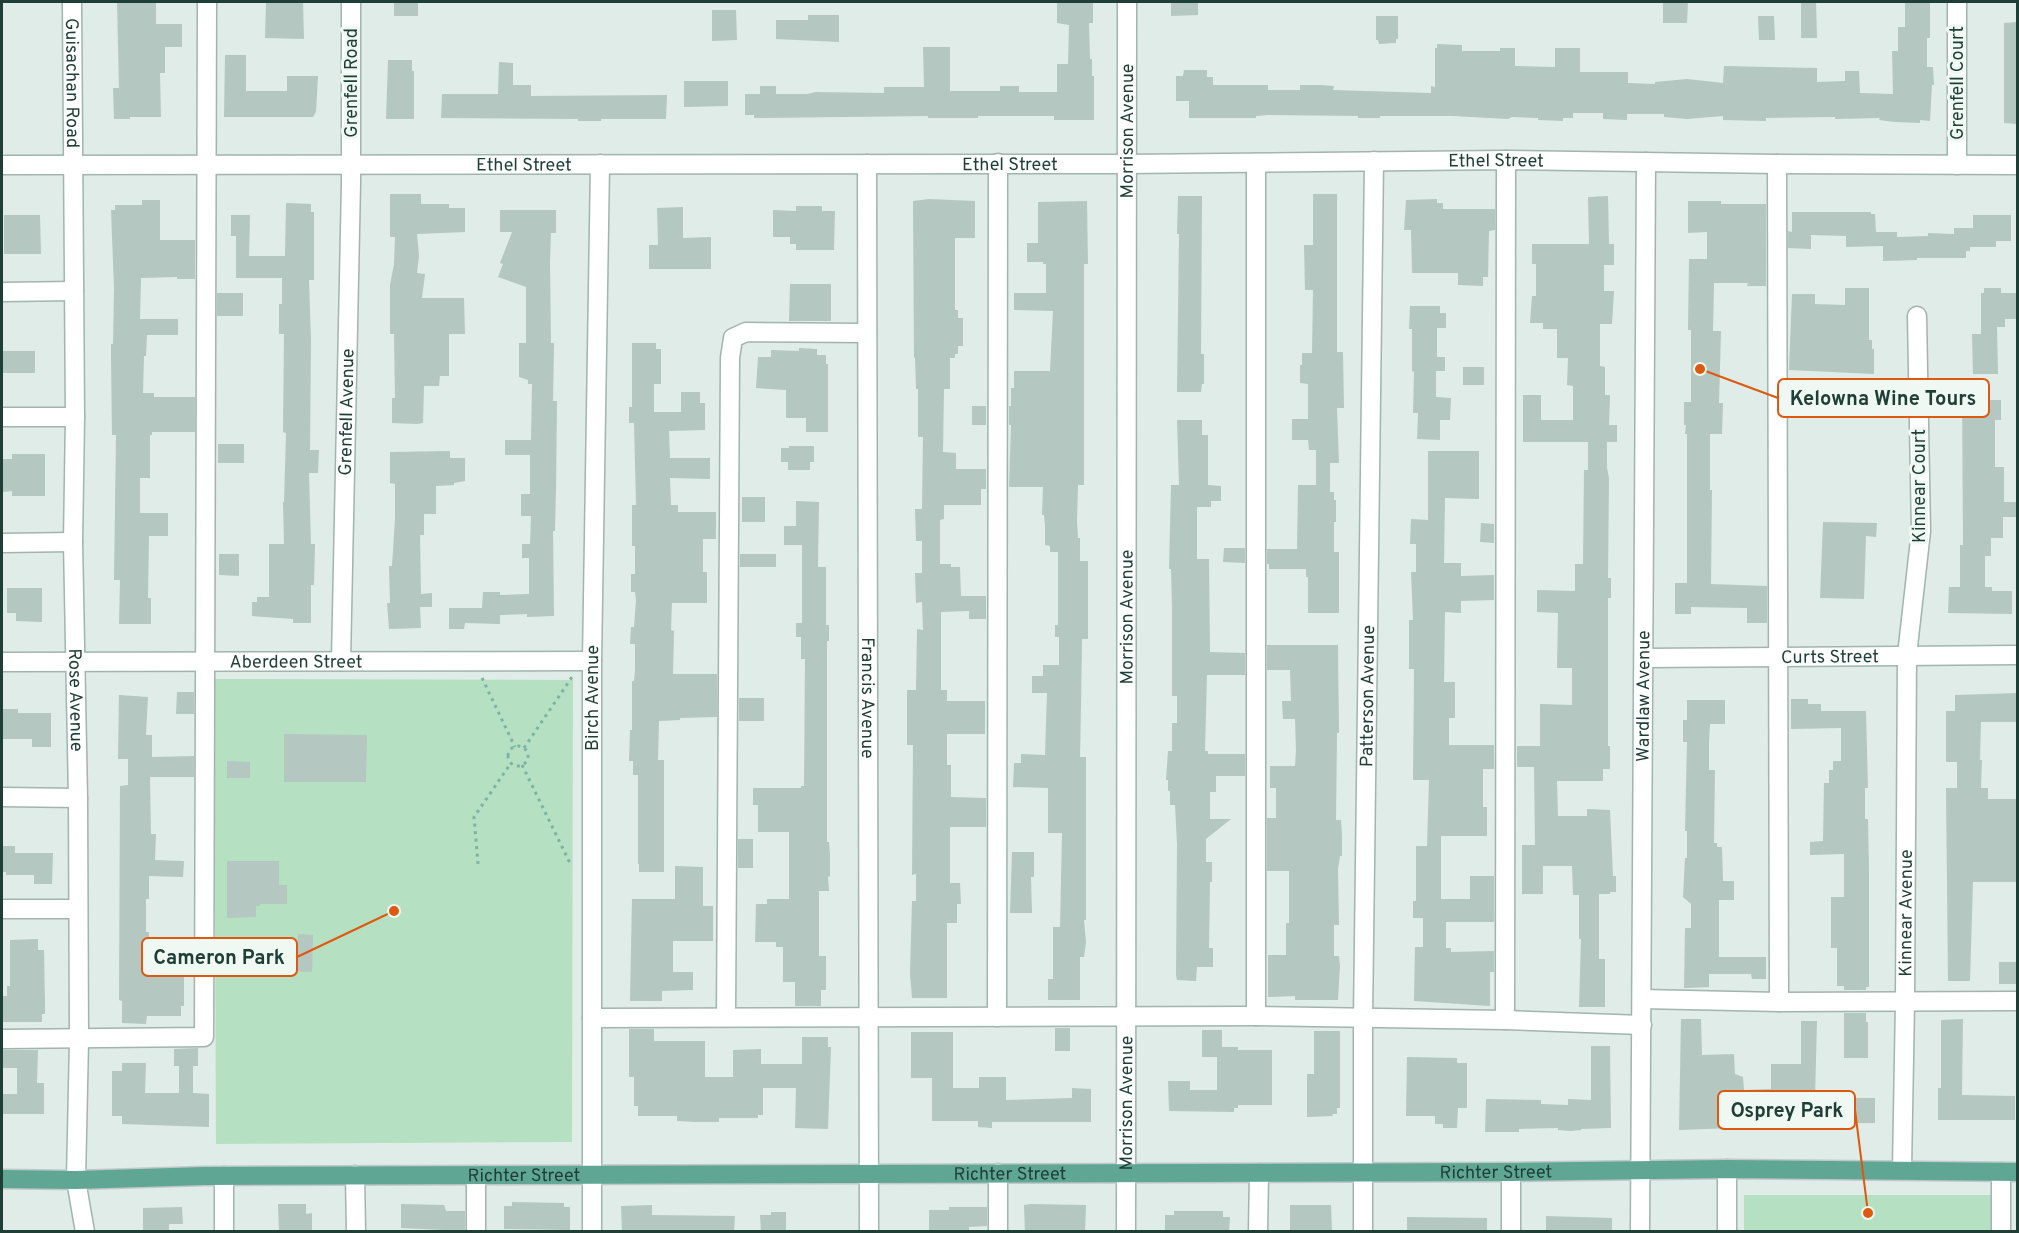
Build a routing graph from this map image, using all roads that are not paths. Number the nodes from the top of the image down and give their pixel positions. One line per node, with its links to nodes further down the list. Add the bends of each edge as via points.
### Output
1 (72, 2): 18 (street, Guisachan Road)
2 (207, 2): 11 (street)
3 (351, 2): 12 (street, Grenfell Road)
4 (1127, 2): 15 (street, Morrison Avenue)
5 (1957, 2): 19 (street, Grenfell Court)
6 (1506, 160): 7 (street, Ethel Street); 8 (street, Ethel Street); 53 (street)
7 (1374, 161): 10 (street, Ethel Street); 52 (street, Patterson Avenue)
8 (1646, 162): 16 (street, Ethel Street); 32 (street, Wardlaw Avenue)
9 (998, 163): 14 (street, Ethel Street); 15 (street, Ethel Street); 49 (street)
10 (1256, 163): 15 (street, Ethel Street); 47 (street)
11 (207, 164): 12 (street, Ethel Street); 18 (street, Ethel Street); 33 (street)
12 (351, 164): 13 (street, Ethel Street); 34 (street, Grenfell Avenue)
13 (600, 164): 14 (street, Ethel Street); 35 (street, Birch Avenue)
14 (867, 164): 24 (street, Francis Avenue)
15 (1127, 164): 50 (street, Morrison Avenue)
16 (1777, 164): 19 (street, Ethel Street); 31 (street)
17 (2, 165): 18 (street, Ethel Street)
18 (74, 165): 21 (street, Rose Avenue)
19 (1957, 165): 20 (street, Ethel Street)
20 (2018, 165)
21 (74, 291): 22 (street); 26 (street, Rose Avenue)
22 (2, 292)
23 (1917, 316): 29 (street, Kinnear Court, via 1921,531)
24 (867, 333): 46 (street, Francis Avenue); 48 (street, via 746,332 733,338)
25 (2, 417): 26 (street)
26 (75, 417): 27 (street, Rose Avenue)
27 (73, 542): 28 (street); 36 (street, Rose Avenue)
28 (2, 543)
29 (1907, 655): 30 (street, Curts Street); 31 (street, Curts Street); 45 (street, Kinnear Avenue)
30 (2018, 655)
31 (1778, 656): 32 (street, Curts Street); 44 (street)
32 (1644, 658): 42 (street, Wardlaw Avenue)
33 (204, 660): 34 (street, Aberdeen Street); 36 (street, Aberdeen Street); 56 (street, via 204,1037)
34 (341, 660): 35 (street, Aberdeen Street)
35 (587, 660): 51 (street, Birch Avenue)
36 (76, 661): 37 (street, Aberdeen Street); 39 (street, Rose Avenue)
37 (2, 662)
38 (2, 797): 39 (street)
39 (78, 798): 41 (street, Rose Avenue)
40 (2, 909): 41 (street)
41 (78, 909): 56 (street, Rose Avenue)
42 (1642, 999): 44 (street); 54 (street, Wardlaw Avenue)
43 (2018, 1001): 45 (street)
44 (1779, 1002): 45 (street)
45 (1905, 1002): 58 (street, Kinnear Avenue)
46 (868, 1016): 48 (street); 49 (street); 66 (street, Francis Avenue)
47 (1256, 1016): 50 (street); 52 (street)
48 (726, 1017): 51 (street)
49 (997, 1017): 50 (street)
50 (1125, 1017): 64 (street, Morrison Avenue)
51 (592, 1018): 69 (street, Birch Avenue)
52 (1363, 1019): 53 (street); 60 (street, Patterson Avenue)
53 (1505, 1020): 54 (street)
54 (1642, 1025): 59 (street, Wardlaw Avenue)
55 (2, 1039): 56 (street)
56 (79, 1040): 72 (street, Rose Avenue)
57 (1728, 1169): 58 (main road, Richter Street); 59 (main road, Richter Street); 85 (street)
58 (1902, 1169): 62 (main road, Richter Street)
59 (1641, 1171): 61 (main road, Richter Street); 84 (street, Wardlaw Avenue)
60 (1363, 1172): 61 (main road, Richter Street); 65 (main road, Richter Street); 82 (street, Patterson Avenue)
61 (1511, 1172): 83 (street)
62 (2009, 1172): 86 (street)
63 (998, 1173): 64 (main road, Richter Street); 66 (main road, Richter Street); 79 (street)
64 (1126, 1173): 65 (main road, Richter Street); 80 (street, Morrison Avenue)
65 (1259, 1173): 81 (street)
66 (868, 1174): 69 (main road, Richter Street); 78 (street, Francis Avenue)
67 (355, 1175): 68 (main road, Richter Street); 70 (main road, Richter Street); 75 (street)
68 (476, 1175): 69 (main road, Richter Street); 76 (street)
69 (592, 1175): 77 (street, Birch Avenue)
70 (224, 1176): 72 (main road, Richter Street); 74 (street)
71 (2, 1179): 72 (main road, Richter Street)
72 (76, 1180): 73 (street, Rose Avenue)
73 (85, 1232)
74 (224, 1232)
75 (356, 1232)
76 (476, 1232)
77 (592, 1232)
78 (869, 1232)
79 (998, 1232)
80 (1126, 1232)
81 (1258, 1232)
82 (1363, 1232)
83 (1511, 1232)
84 (1640, 1232)
85 (1727, 1232)
86 (2001, 1232)

